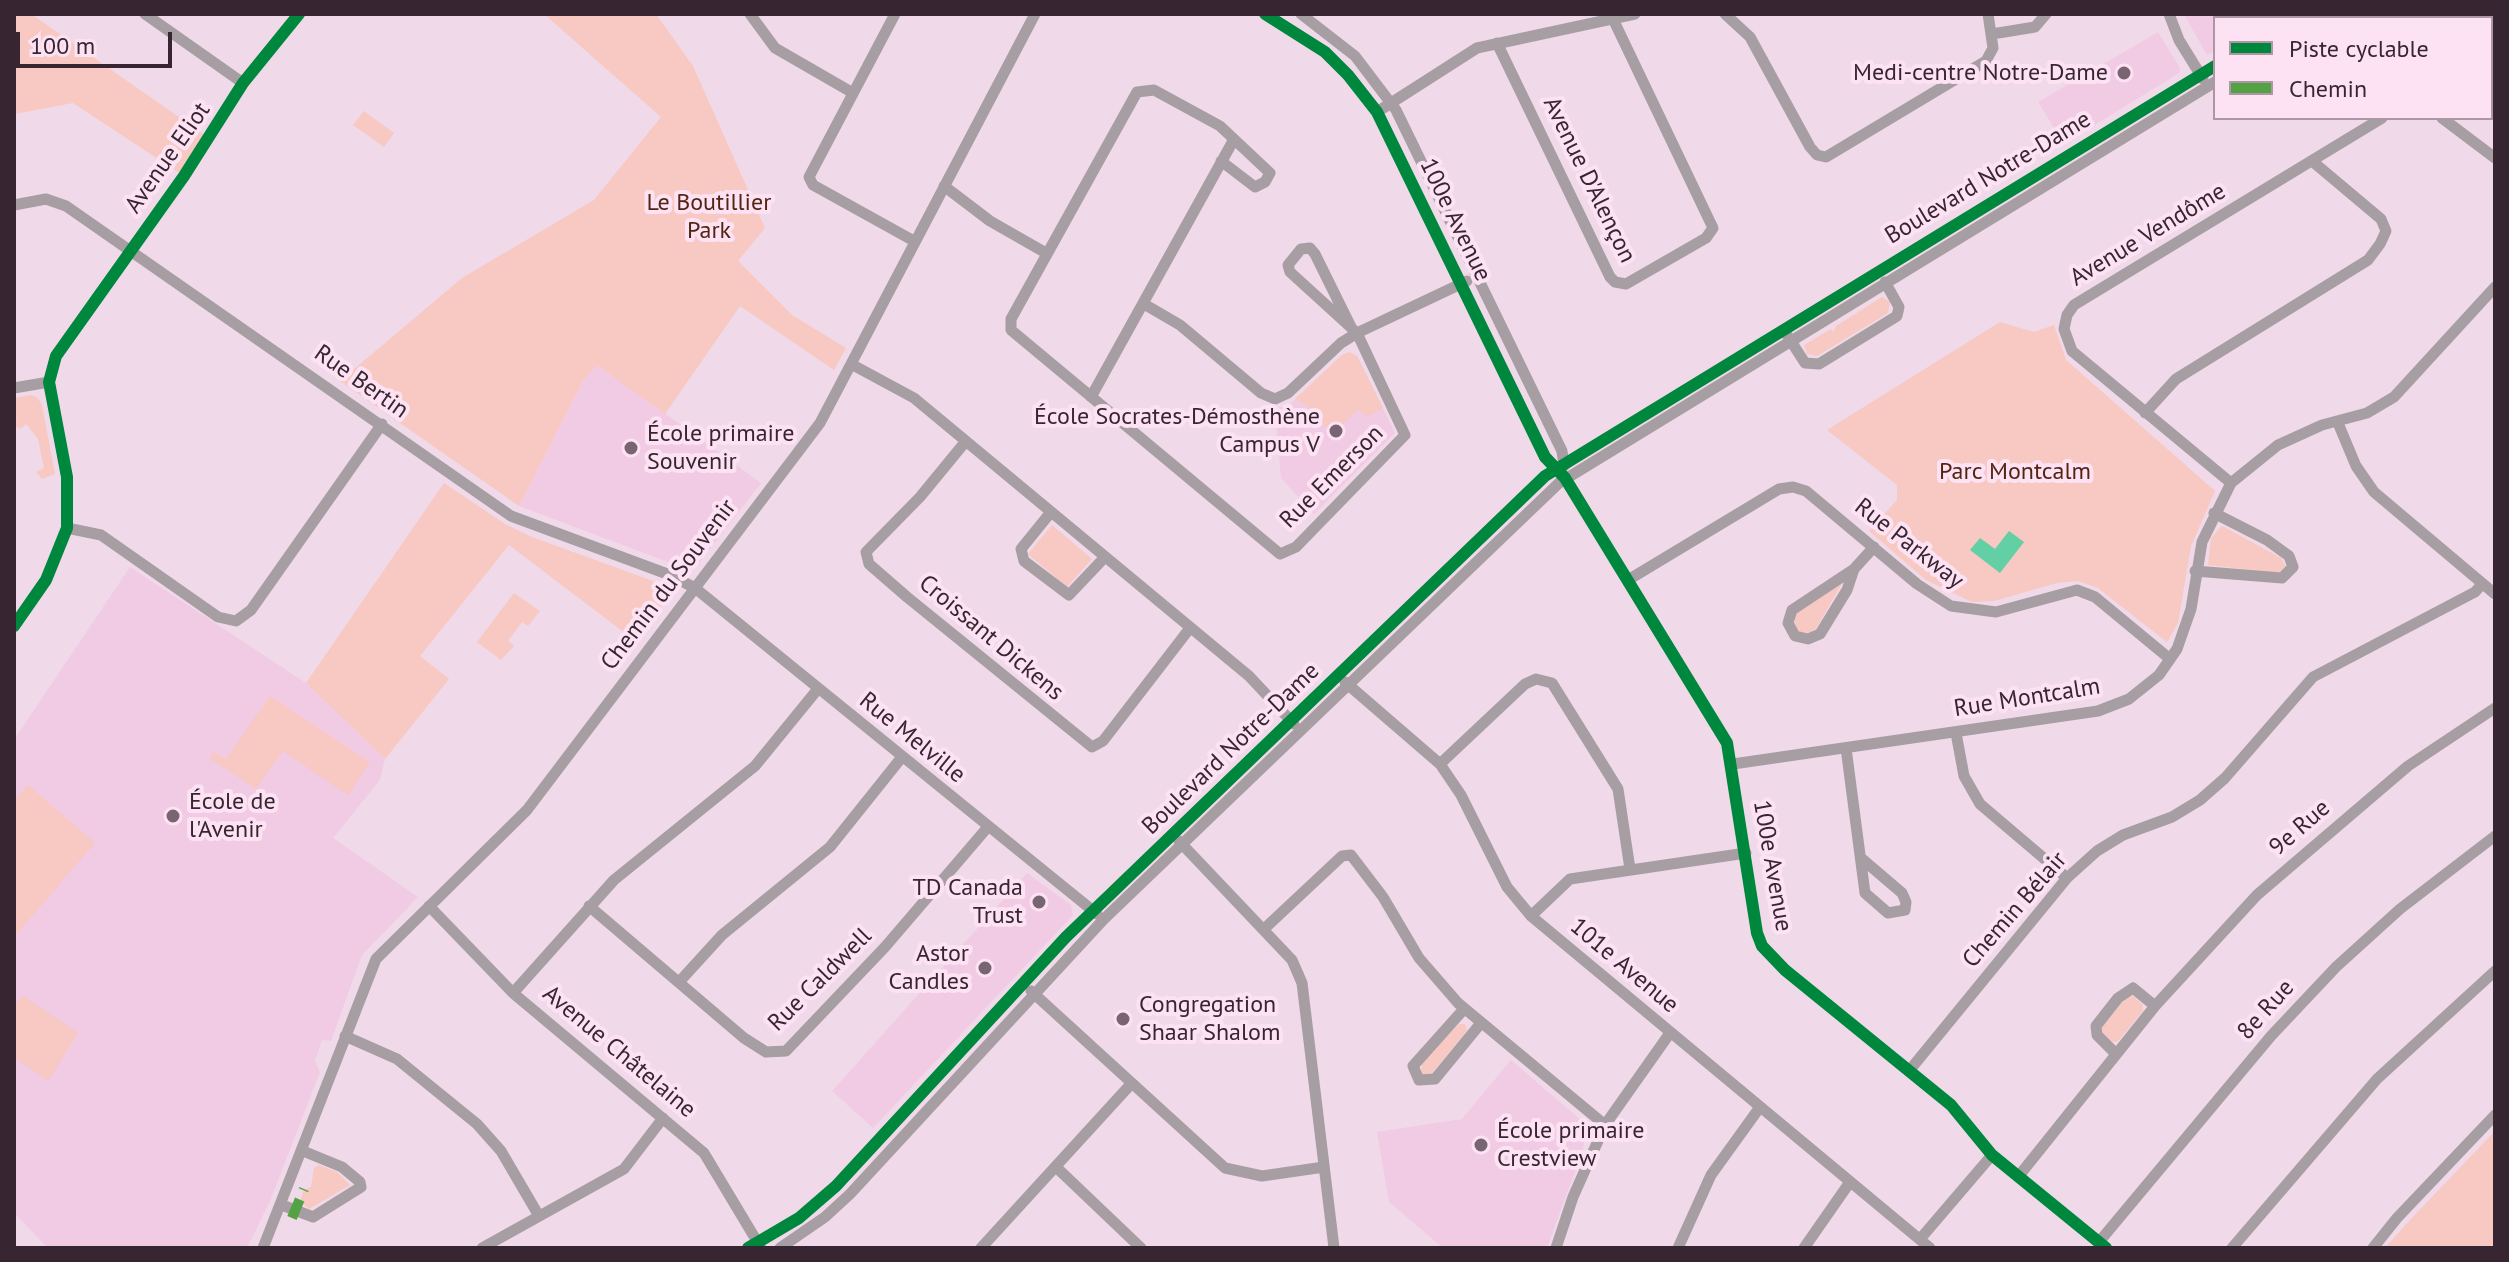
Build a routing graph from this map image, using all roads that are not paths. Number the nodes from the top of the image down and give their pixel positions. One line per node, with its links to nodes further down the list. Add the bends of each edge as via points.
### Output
1 (145, 14): 18 (street)
2 (299, 14): 18 (street, Avenue Eliot)
3 (750, 14): 20 (street, via 775,48)
4 (895, 14): 20 (street)
5 (1035, 14): 29 (street, Chemin du Souvenir)
6 (1265, 14): 22 (street, 100e Avenue, via 1325,52)
7 (1301, 14): 21 (street, 100e Avenue, via 1355,56)
8 (1635, 14): 13 (street)
9 (1725, 14): 14 (street, via 1750,37 1810,147 1826,157 1986,61 1993,48)
10 (1988, 14): 14 (street)
11 (2046, 14): 14 (street, via 2035,27)
12 (2169, 14): 17 (street)
13 (1613, 19): 15 (street); 15 (street, Avenue D'Alençon, via 1713,228 1706,238 1626,284 1610,277)
14 (1992, 34)
15 (1497, 43): 21 (street, via 1469,53)
16 (2213, 67): 17 (street, Boulevard Notre-Dame)
17 (2201, 75): 19 (street); 39 (street, Boulevard Notre-Dame)
18 (243, 83): 32 (street, Avenue Eliot)
19 (2211, 84): 35 (street, Boulevard Notre-Dame)
20 (853, 93): 31 (street, via 810,181)
21 (1392, 102): 22 (street); 34 (street, 100e Avenue)
22 (1377, 112): 36 (street, 100e Avenue)
23 (2379, 120): 28 (street, Avenue Vendôme)
24 (2445, 120): 26 (street)
25 (1233, 141): 27 (street); 27 (street, Rue Emerson, via 1270,173 1265,182 1255,187); 33 (street, Rue Emerson, via 1220,126 1154,90 1137,92)
26 (2495, 158)
27 (1221, 161): 38 (street)
28 (2312, 161): 46 (street, via 2381,219 2386,231 2380,244 2368,260 2176,379); 46 (street, Avenue Vendôme, via 2074,305 2064,329 2072,351)
29 (944, 186): 31 (street, Chemin du Souvenir); 33 (street)
30 (14, 205): 32 (street, Rue Bertin, via 54,200)
31 (914, 241): 42 (street, Chemin du Souvenir)
32 (130, 250): 43 (street, Avenue Eliot, via 56,356); 48 (street, Rue Bertin)
33 (1046, 253): 45 (street, Rue Emerson, via 1011,319 1011,330)
34 (1477, 276): 36 (street); 50 (street, 100e Avenue, via 1562,451)
35 (1885, 282): 41 (street, Boulevard Notre-Dame); 41 (street, Boulevard Notre-Dame, via 1899,307 1895,318 1814,366 1805,363)
36 (1461, 284): 40 (street); 50 (street, 100e Avenue, via 1545,457)
37 (2495, 287): 47 (street, Rue Montcalm, via 2394,397)
38 (1144, 304): 40 (street, via 1180,325 1275,399 1288,393); 45 (street)
39 (1783, 328): 41 (street, Boulevard Notre-Dame); 50 (street, Boulevard Notre-Dame)
40 (1354, 330): 40 (street, via 1315,254 1301,249 1288,265 1290,272); 45 (street, Rue Emerson, via 1405,435 1296,547 1280,554)
41 (1790, 340): 51 (street, Boulevard Notre-Dame)
42 (851, 364): 49 (street, via 910,395); 62 (street, Chemin du Souvenir, via 820,423)
43 (49, 382): 44 (street); 55 (street, via 67,477)
44 (14, 388)
45 (1091, 397)
46 (2145, 413): 52 (street, Avenue Vendôme)
47 (2338, 423): 52 (street, Rue Montcalm, via 2278,445); 61 (street, via 2374,492)
48 (382, 424): 55 (street, via 251,610 236,621 218,617 101,535); 62 (street, Rue Bertin, via 519,520)
49 (966, 441): 53 (street); 66 (street, Croissant Dickens, via 866,552 869,564 918,607 1081,742 1094,747)
50 (1559, 466): 51 (street, 100e Avenue); 68 (street, Boulevard Notre-Dame)
51 (1565, 478): 60 (street, 100e Avenue); 69 (street, Boulevard Notre-Dame)
52 (2231, 483): 54 (street, Rue Montcalm)
53 (1051, 512): 57 (street); 57 (street, via 1021,549 1024,561 1069,595)
54 (2214, 513): 59 (street, Rue Montcalm); 59 (street, via 2267,540 2289,556 2293,567 2282,578)
55 (67, 528): 64 (street, via 46,580)
56 (1874, 547): 58 (street); 60 (street, Rue Parkway, via 1806,491 1779,489); 67 (street, Rue Parkway, via 1934,597 1971,612 1996,612 2077,590 2086,593)
57 (1105, 557): 66 (street)
58 (1854, 569): 58 (street, via 1792,610 1788,623 1795,636 1808,639 1820,634)
59 (2195, 571): 67 (street, Rue Montcalm, via 2185,632)
60 (1628, 580): 78 (street, 100e Avenue, via 1727,743)
61 (2482, 584): 63 (street); 86 (street, Chemin Bélair, via 2313,677 2200,800 2123,835)
62 (695, 588): 70 (street, Rue Melville); 87 (street, Chemin du Souvenir, via 527,810)
63 (2495, 594)
64 (19, 609): 65 (street)
65 (14, 626)
66 (1190, 628): 72 (street, via 1249,676)
67 (2170, 659): 74 (street, Rue Montcalm, via 2148,686 2115,706)
68 (1338, 676): 69 (street, 101e Avenue); 72 (street, Boulevard Notre-Dame)
69 (1348, 685): 73 (street, Boulevard Notre-Dame); 77 (street, 101e Avenue)
70 (817, 690): 76 (street, Rue Melville); 88 (street, via 755,766)
71 (2495, 708): 98 (street, 9e Rue, via 2408,766 2325,835 2257,895)
72 (1291, 721): 73 (street); 80 (street, Boulevard Notre-Dame)
73 (1300, 730): 82 (street, Boulevard Notre-Dame)
74 (1956, 733): 75 (street, Rue Montcalm); 86 (street, via 1964,776 1980,804)
75 (1846, 748): 78 (street, Rue Montcalm); 84 (street)
76 (902, 757): 79 (street, Rue Melville); 94 (street, via 830,847 722,935)
77 (1440, 764): 85 (street, via 1525,684 1536,679 1552,683 1618,789); 90 (street, 101e Avenue, via 1507,887)
78 (1733, 764): 83 (street, 100e Avenue)
79 (987, 828): 89 (street, Rue Melville); 94 (street, Rue Caldwell, via 786,1051 766,1052 744,1038)
80 (1173, 835): 82 (street); 89 (street, Boulevard Notre-Dame)
81 (2495, 836): 119 (street, 8e Rue, via 2400,909 2336,967 2271,1036)
82 (1183, 844): 91 (street, Boulevard Notre-Dame); 92 (street)
83 (1746, 853): 85 (street); 104 (street, 100e Avenue, via 1762,946)
84 (1861, 858): 84 (street, via 1865,893 1888,913 1905,910 1902,893)
85 (1630, 869): 90 (street, via 1570,879)
86 (2067, 878): 104 (street, Chemin Bélair)
87 (429, 906): 96 (street, Avenue Châtelaine); 102 (street, Chemin du Souvenir, via 376,959)
88 (589, 906): 94 (street, Rue Caldwell); 96 (street)
89 (1094, 911): 91 (street, Rue Melville); 95 (street, Boulevard Notre-Dame)
90 (1531, 916): 101 (street, 101e Avenue)
91 (1104, 919): 97 (street, Boulevard Notre-Dame)
92 (1264, 929): 99 (street, via 1342,856 1351,855 1419,958); 113 (street, via 1292,960 1302,983)
93 (2495, 971): 131 (street, via 2377,1079)
94 (680, 981)
95 (1024, 984): 97 (street); 120 (street, Boulevard Notre-Dame, via 836,1186)
96 (513, 993): 107 (street, Avenue Châtelaine)
97 (1034, 994): 105 (street); 123 (street, Boulevard Notre-Dame, via 850,1194)
98 (2155, 1006): 103 (street, 9e Rue); 103 (street, via 2133,988 2118,998 2096,1026 2097,1035)
99 (1464, 1009): 100 (street); 100 (street, via 1413,1066 1419,1080 1435,1079)
100 (1481, 1023): 109 (street)
101 (1670, 1033): 106 (street, 101e Avenue); 109 (street)
102 (345, 1036): 110 (street, Chemin du Souvenir); 117 (street, via 404,1064 477,1124 501,1151)
103 (2116, 1054): 114 (street, 9e Rue)
104 (1909, 1071): 111 (street, 100e Avenue, via 1951,1105)
105 (1131, 1084): 112 (street); 113 (street, via 1225,1168 1262,1176)
106 (1760, 1107): 115 (street, 101e Avenue); 128 (street, via 1711,1175)
107 (663, 1118): 117 (street, via 624,1169); 120 (street, Avenue Châtelaine, via 710,1160)
108 (2493, 1119): 132 (street)
109 (1605, 1125): 127 (street)
110 (303, 1151): 116 (street, Chemin du Souvenir); 116 (street, via 342,1167 361,1187 313,1217)
111 (1992, 1155): 114 (street, 100e Avenue); 118 (street)
112 (1056, 1167): 124 (street); 125 (street)
113 (1324, 1167): 126 (street)
114 (2018, 1177): 119 (street, 100e Avenue)
115 (1850, 1182): 118 (street, 101e Avenue); 129 (street)
116 (282, 1205): 121 (street, Chemin du Souvenir)
117 (539, 1216): 122 (street)
118 (1921, 1238): 130 (street, 101e Avenue)
119 (2102, 1245)
120 (756, 1246)
121 (263, 1248)
122 (482, 1248)
123 (780, 1248)
124 (981, 1248)
125 (1141, 1248)
126 (1334, 1248)
127 (1556, 1248)
128 (1678, 1248)
129 (1804, 1248)
130 (1930, 1248)
131 (2232, 1248)
132 (2373, 1248)

